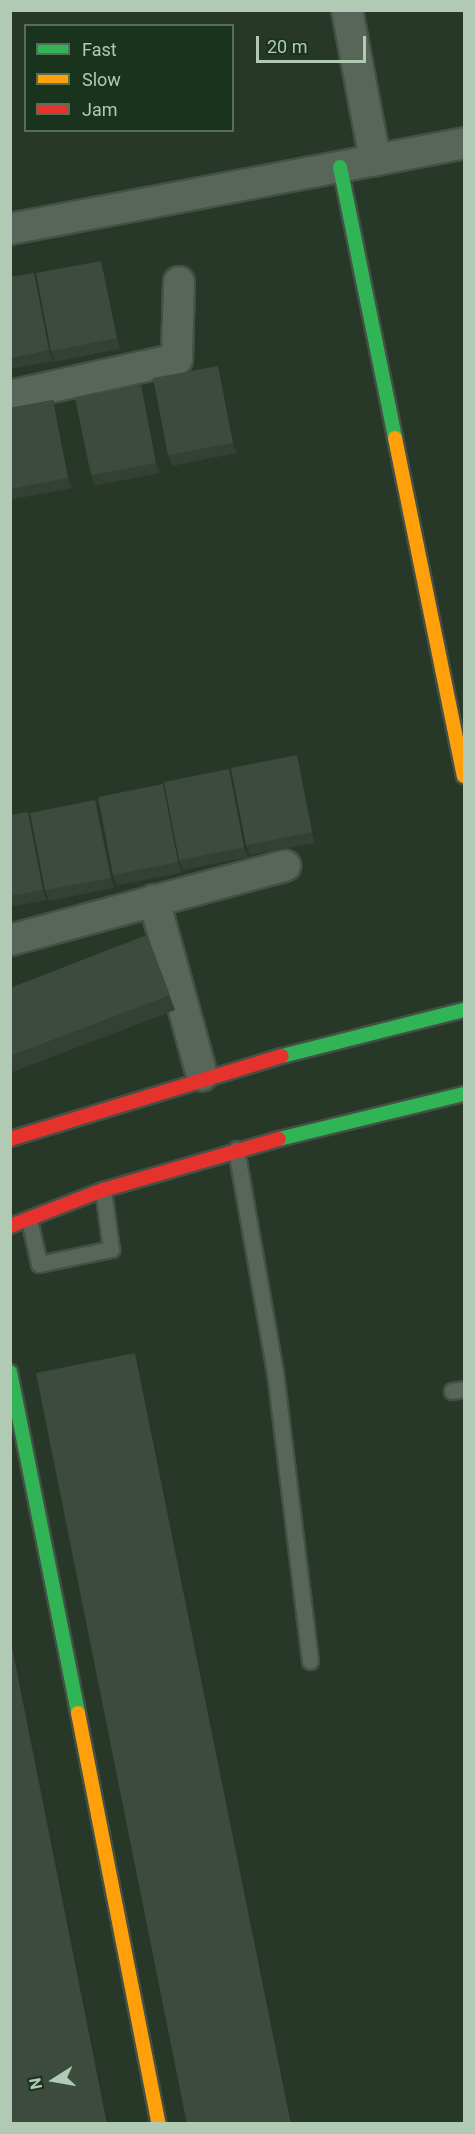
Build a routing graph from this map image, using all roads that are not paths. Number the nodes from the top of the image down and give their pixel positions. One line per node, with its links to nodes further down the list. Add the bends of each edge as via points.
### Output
1 (347, 10): 3 (street)
2 (465, 143): 3 (street)
3 (375, 160): 4 (street)
4 (340, 167): 5 (street); 8 (street)
5 (10, 229)
6 (179, 282): 7 (street, via 177,359)
7 (10, 396)
8 (465, 776)
9 (285, 866): 10 (street)
10 (154, 900): 11 (street); 13 (street)
11 (10, 940)
12 (465, 1010): 13 (street)
13 (202, 1076): 15 (street)
14 (465, 1094): 16 (street)
15 (10, 1139)
16 (236, 1149): 17 (street); 21 (lane, via 275,1372)
17 (103, 1190): 18 (street); 18 (lane, via 111,1249 39,1264)
18 (29, 1219): 19 (street)
19 (10, 1226)
20 (10, 1372): 22 (street)
21 (310, 1661)
22 (159, 2124)

